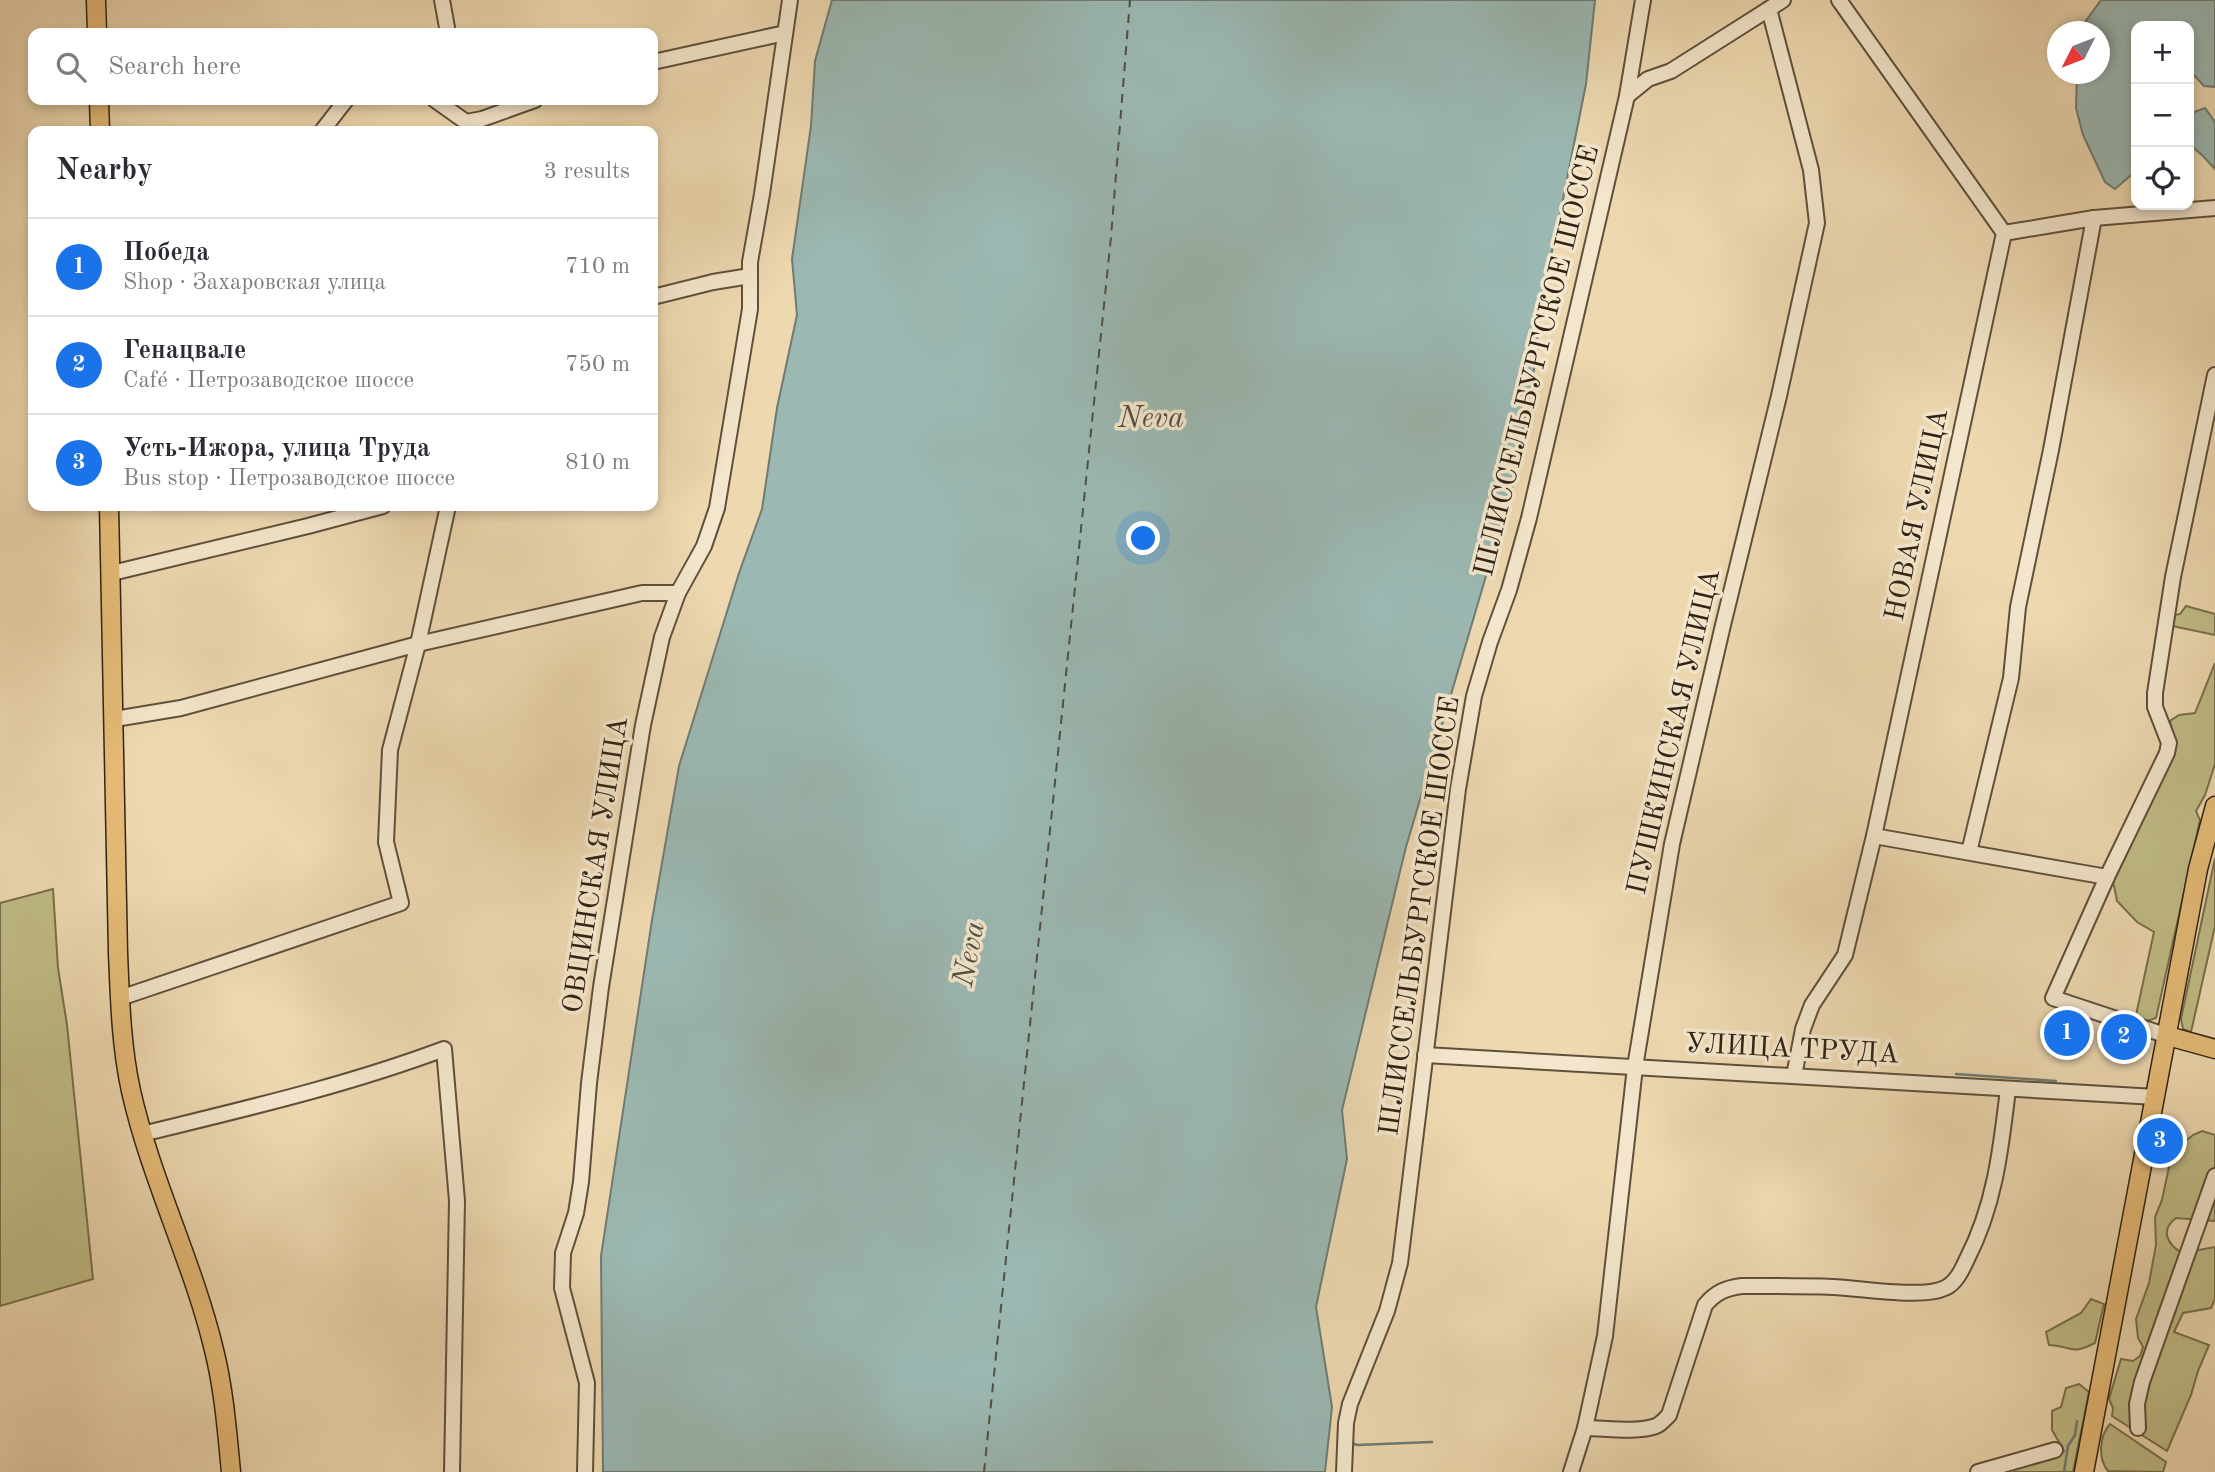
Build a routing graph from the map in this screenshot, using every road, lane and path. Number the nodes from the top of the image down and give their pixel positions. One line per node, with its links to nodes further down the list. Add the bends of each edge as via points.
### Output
1 (96, 0): 8 (main road)
2 (442, 0): 9 (street)
3 (790, 0): 10 (street, ОВЦИНСКАЯ УЛИЦА)
4 (1643, 0): 12 (street, ШЛИССЕЛЬБУРГСКОЕ ШОССЕ)
5 (1783, 0): 7 (street)
6 (1839, 0): 23 (street)
7 (1769, 9): 12 (street, via 1671,71 1648,79); 42 (street, ПУШКИНСКАЯ УЛИЦА, via 1811,170 1816,223 1672,844)
8 (97, 28)
9 (447, 28)
10 (785, 33): 11 (street); 24 (street, ОВЦИНСКАЯ УЛИЦА)
11 (658, 61)
12 (1627, 96): 41 (street, ШЛИССЕЛЬБУРГСКОЕ ШОССЕ, via 1529,518 1474,696)
13 (99, 105): 19 (main road)
14 (342, 105): 20 (street)
15 (441, 105): 18 (street)
16 (457, 105): 18 (street)
17 (521, 105): 18 (street, via 466,122)
18 (451, 113)
19 (100, 126)
20 (326, 126)
21 (2215, 208): 22 (street)
22 (2094, 218): 23 (street); 36 (street, via 2018,607 2011,678)
23 (2004, 233): 35 (street, НОВАЯ УЛИЦА)
24 (750, 276): 25 (street); 31 (street, ОВЦИНСКАЯ УЛИЦА, via 750,309 717,508 704,546)
25 (658, 296)
26 (2215, 375): 37 (street, via 2155,692 2155,707 2169,743 2167,753)
27 (109, 511): 30 (main road)
28 (364, 511): 30 (street)
29 (447, 511): 32 (street)
30 (111, 573): 33 (main road)
31 (678, 593): 32 (street, via 642,593); 53 (street, ОВЦИНСКАЯ УЛИЦА, via 662,637 643,725 601,987 581,1182 564,1253 562,1288 587,1383)
32 (418, 644): 33 (street, via 181,708); 38 (street, via 390,750 386,842 401,903)
33 (115, 719): 38 (main road)
34 (2215, 806): 39 (main road)
35 (1874, 836): 36 (street); 43 (street, НОВАЯ УЛИЦА, via 1845,955 1812,1005)
36 (1969, 852): 37 (street)
37 (2107, 877): 39 (street, via 2053,998)
38 (120, 998): 46 (main road, via 124,1054)
39 (2168, 1036): 40 (main road); 45 (main road)
40 (2215, 1049)
41 (1425, 1055): 42 (street, УЛИЦА ТРУДА); 54 (street, ШЛИССЕЛЬБУРГСКОЕ ШОССЕ, via 1399,1264 1387,1311 1350,1404)
42 (1635, 1067): 43 (street, УЛИЦА ТРУДА); 48 (street, ПУШКИНСКАЯ УЛИЦА, via 1605,1336)
43 (1794, 1076): 44 (street, УЛИЦА ТРУДА)
44 (2008, 1089): 45 (street, УЛИЦА ТРУДА); 48 (street, via 1998,1171 1986,1214 1959,1275 1948,1287 1920,1293 1728,1288 1705,1305 1669,1415 1662,1422 1643,1428)
45 (2156, 1097): 57 (main road)
46 (142, 1134): 51 (main road, via 214,1350); 52 (street, via 294,1097 444,1049 457,1201)
47 (2215, 1176): 49 (street, via 2142,1382)
48 (1585, 1428): 55 (street, ПУШКИНСКАЯ УЛИЦА)
49 (2138, 1428)
50 (2055, 1450): 56 (street)
51 (231, 1472)
52 (452, 1472)
53 (585, 1472)
54 (1344, 1472)
55 (1571, 1472)
56 (1978, 1472)
57 (2084, 1472)

